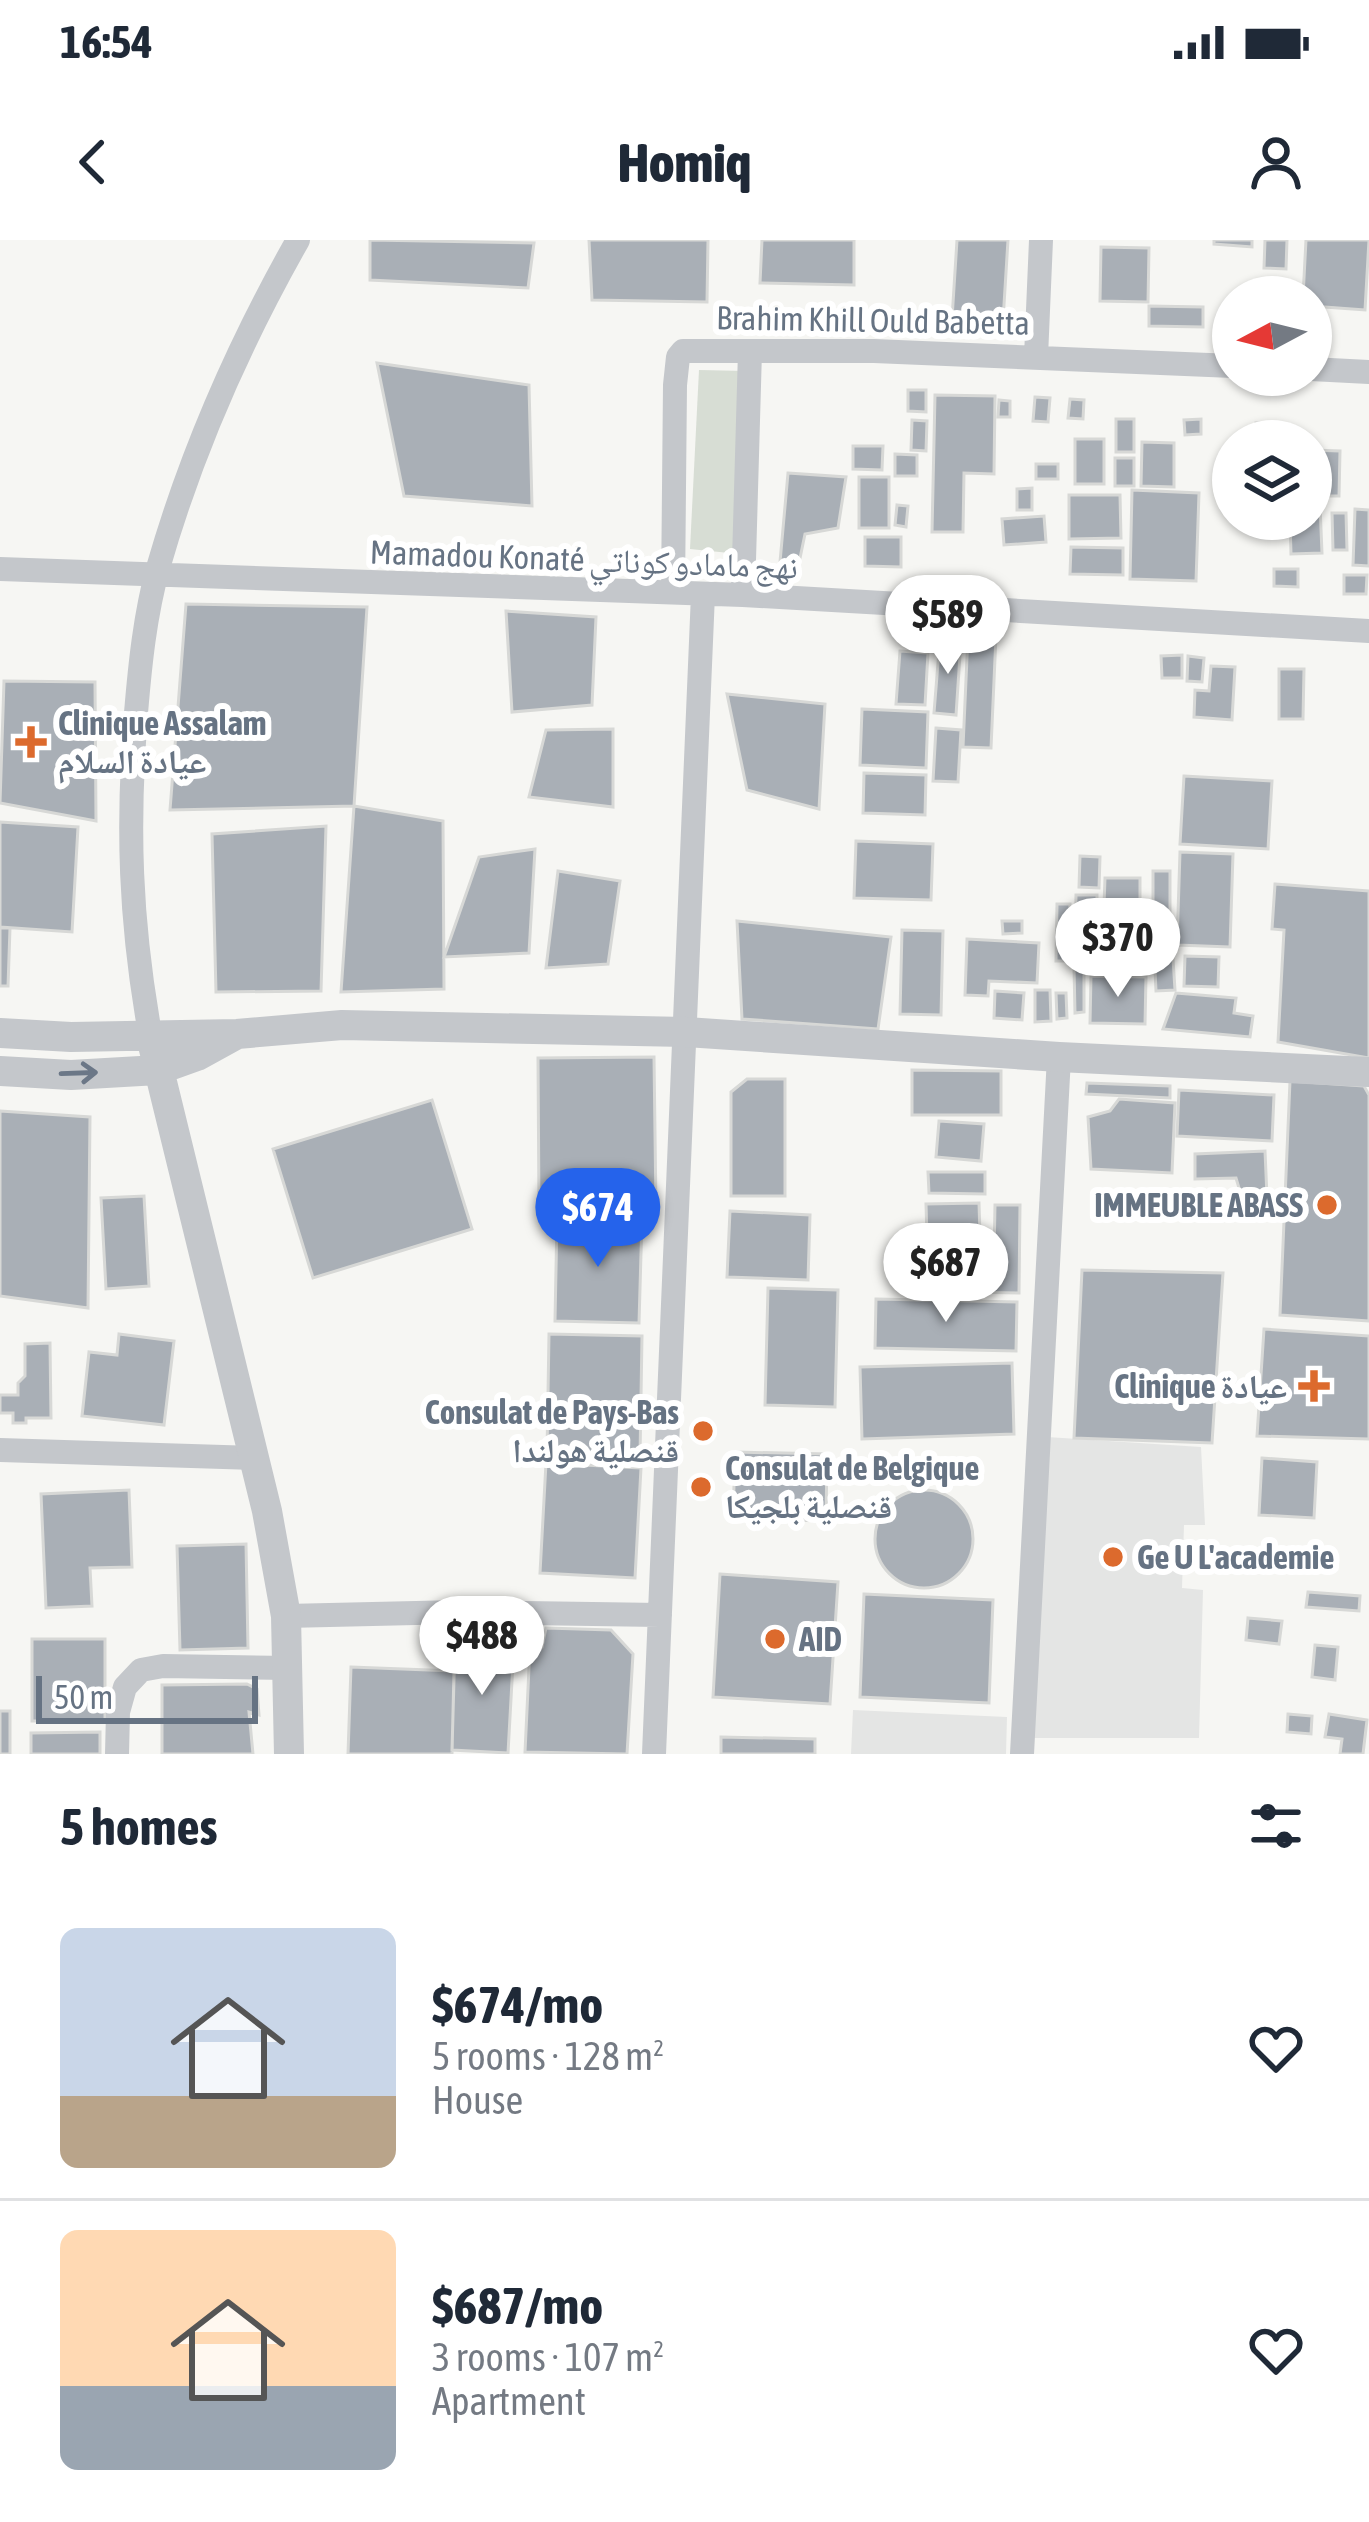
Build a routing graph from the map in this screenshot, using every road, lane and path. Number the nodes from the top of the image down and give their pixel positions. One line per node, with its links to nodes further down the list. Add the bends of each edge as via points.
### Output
1 (298, 240): 9 (street, via 228,373)
2 (1041, 240): 4 (street)
3 (750, 351): 4 (street, Brahim Khill Ould Babetta); 10 (street, Brahim Khill Ould Babetta, via 690,349 678,357); 12 (street)
4 (1036, 357): 5 (street, Brahim Khill Ould Babetta)
5 (1212, 365)
6 (1332, 370): 7 (street)
7 (1369, 372)
8 (0, 568): 9 (street, Mamadou Konaté نهج مامادو كوناتي)
9 (157, 572): 10 (street, Mamadou Konaté نهج مامادو كوناتي); 16 (street, via 140,662 128,849)
10 (674, 592): 11 (street, Mamadou Konaté نهج مامادو كوناتي)
11 (704, 594): 12 (street, Mamadou Konaté نهج مامادو كوناتي); 14 (street)
12 (743, 595): 13 (street, Mamadou Konaté نهج مامادو كوناتي)
13 (1369, 631)
14 (686, 1032): 17 (street, via 342,1025); 18 (street); 25 (street)
15 (0, 1033): 16 (street)
16 (150, 1033): 17 (street); 19 (street)
17 (238, 1034): 19 (street)
18 (1058, 1058): 21 (street); 30 (street)
19 (158, 1070): 20 (street, one-way to 19); 23 (street)
20 (0, 1071)
21 (1369, 1072)
22 (0, 1450): 23 (street)
23 (255, 1458): 24 (street)
24 (286, 1616): 25 (street); 26 (street)
25 (660, 1616): 29 (street)
26 (288, 1668): 27 (street, via 141,1670 118,1712); 28 (street)
27 (118, 1754)
28 (289, 1754)
29 (654, 1754)
30 (1022, 1754)

